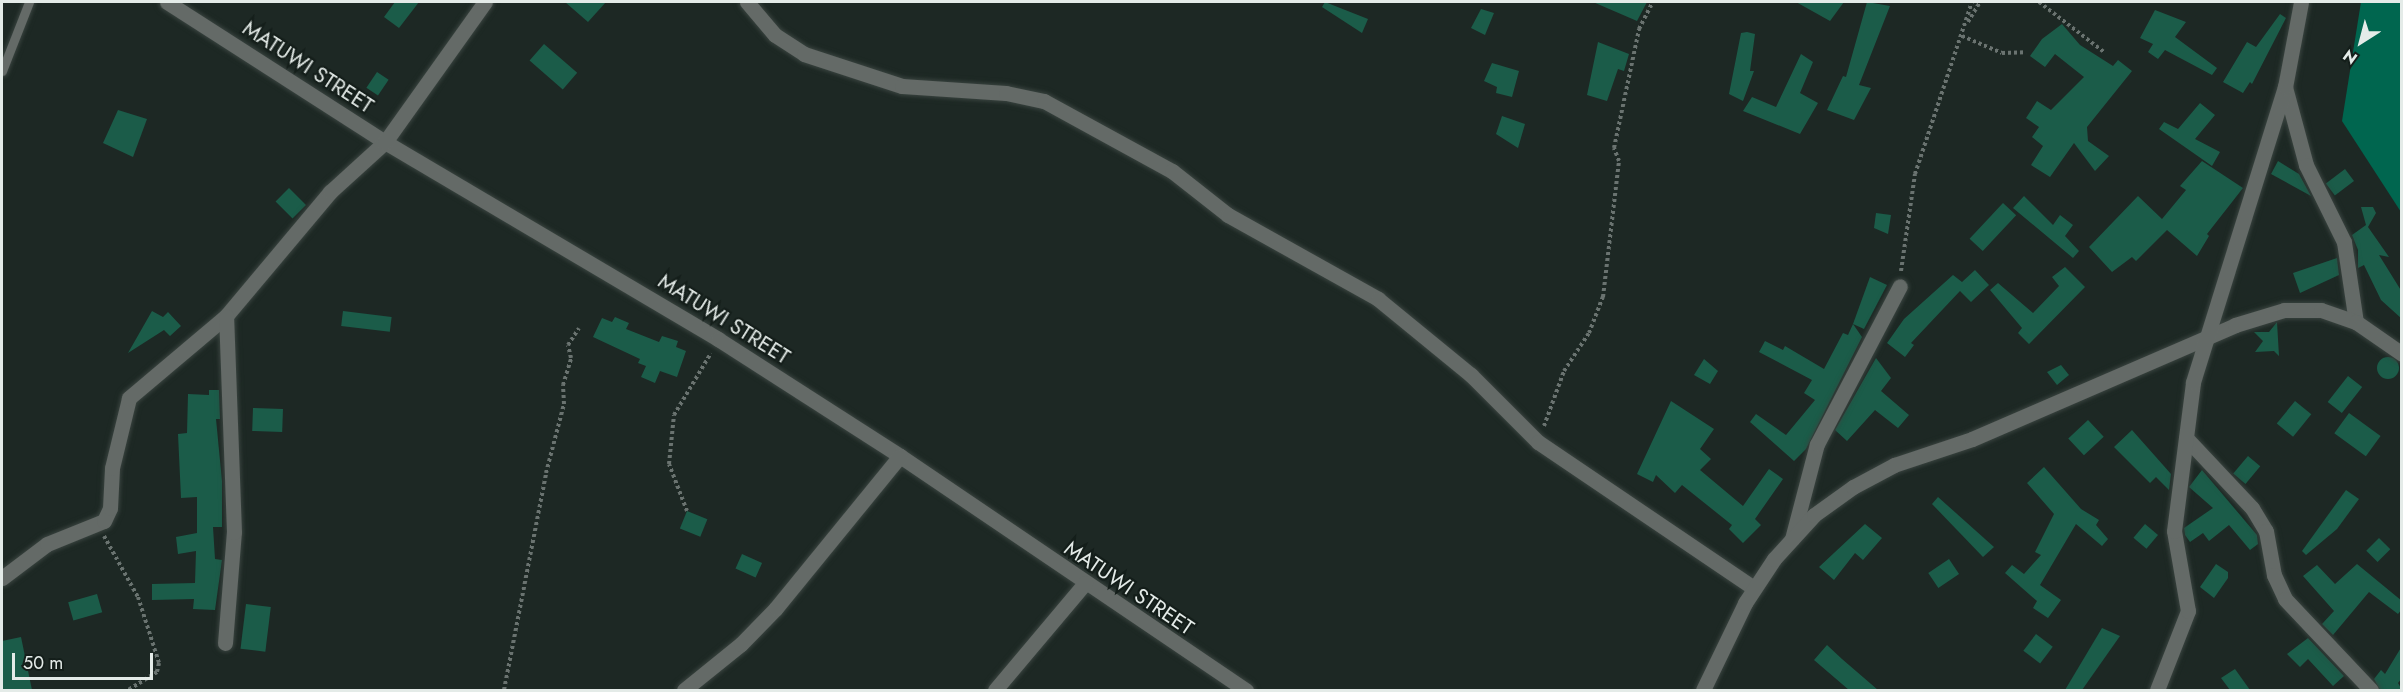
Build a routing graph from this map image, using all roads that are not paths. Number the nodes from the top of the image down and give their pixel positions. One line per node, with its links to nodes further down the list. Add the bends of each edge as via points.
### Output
1 (29, 2): 6 (lane)
2 (167, 2): 8 (street, MATUWI STREET)
3 (485, 2): 8 (street)
4 (747, 2): 19 (street, via 775,35 804,54 902,86 1006,93 1044,100 1172,171 1228,215 1378,299 1471,375 1538,442)
5 (2301, 2): 7 (street)
6 (2, 71)
7 (2284, 87): 11 (street, via 2307,165 2344,242); 12 (street)
8 (385, 141): 10 (street, via 330,192); 15 (street, MATUWI STREET, via 718,339)
9 (1900, 286): 16 (street, via 1817,444)
10 (226, 316): 17 (street, via 125,403 112,468 110,508 104,521 47,544); 20 (street, via 234,532)
11 (2356, 322): 12 (street, via 2321,310 2284,310 2235,324); 13 (street)
12 (2206, 339): 14 (street, via 2193,382); 16 (street, via 1972,439 1894,465 1845,492 1814,515)
13 (2402, 354)
14 (2186, 438): 25 (street, via 2174,531 2188,611); 26 (street, via 2252,508 2266,531 2274,575 2285,599)
15 (900, 456): 18 (street, MATUWI STREET); 21 (street, via 776,608 741,644)
16 (1791, 541): 19 (street)
17 (2, 578)
18 (1085, 583): 22 (street); 23 (street, MATUWI STREET)
19 (1755, 588): 24 (street)
20 (225, 644)
21 (684, 690)
22 (995, 690)
23 (1246, 690)
24 (1703, 690)
25 (2157, 690)
26 (2371, 690)

